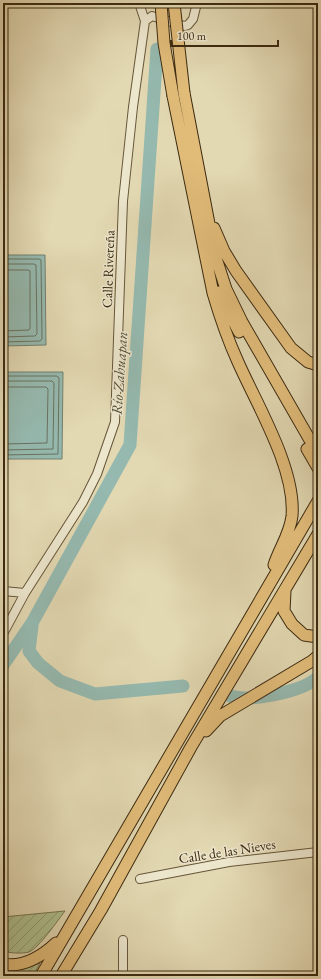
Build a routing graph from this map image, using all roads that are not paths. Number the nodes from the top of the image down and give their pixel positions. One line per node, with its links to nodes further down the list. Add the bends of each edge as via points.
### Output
1 (139, 3): 5 (street)
2 (161, 3): 6 (highway, bridge, via 164,43)
3 (174, 3): 6 (highway, bridge)
4 (197, 3): 5 (street, via 193,19 188,25 152,16)
5 (145, 21): 16 (street, Calle Rivereña, via 123,201 115,422 97,474 83,502)
6 (179, 95): 7 (highway); 8 (highway)
7 (204, 203): 9 (highway, via 224,251 236,271 291,348 308,362); 10 (highway, via 215,255 226,289)
8 (208, 265): 10 (highway, via 232,319); 13 (highway, via 221,320 237,361 280,452 290,485 292,518 274,564)
9 (318, 365)
10 (317, 463)
11 (318, 501): 13 (highway)
12 (318, 534): 14 (highway)
13 (274, 576): 23 (highway)
14 (285, 590): 18 (highway, via 284,611 292,624 304,635); 20 (highway)
15 (3, 591): 16 (street)
16 (25, 593): 17 (street, Calle Rivereña)
17 (3, 634)
18 (318, 636)
19 (318, 656): 20 (highway, via 220,716)
20 (192, 747): 25 (highway)
21 (318, 852): 22 (street, Calle de las Nieves, via 229,862)
22 (140, 879)
23 (64, 934): 26 (highway, via 52,947 32,960 19,964); 27 (highway)
24 (123, 940): 30 (street)
25 (80, 946): 28 (highway); 29 (highway, via 73,962)
26 (3, 964)
27 (40, 976)
28 (61, 976)
29 (72, 976)
30 (123, 976)

